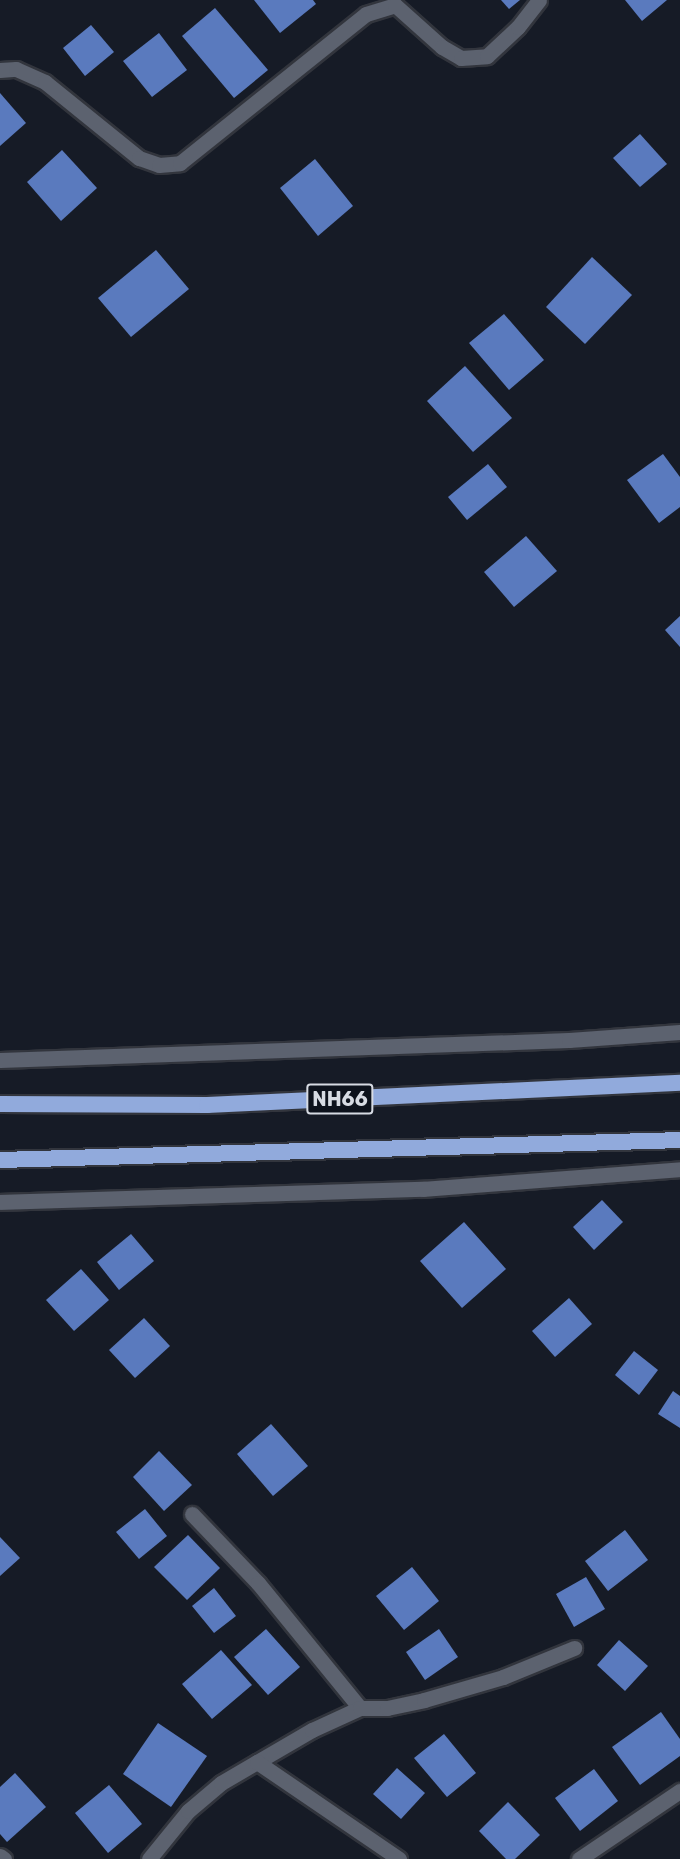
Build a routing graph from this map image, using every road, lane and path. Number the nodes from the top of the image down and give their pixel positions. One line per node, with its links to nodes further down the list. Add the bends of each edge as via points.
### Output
1 (539, 0): 2 (street, via 487,56 461,58 441,47 395,4 366,14 180,163 159,165 140,158 45,82 16,69)
2 (0, 70)
3 (680, 1032): 4 (street, via 569,1040)
4 (0, 1060)
5 (680, 1083): 6 (highway, NH66, via 207,1105)
6 (0, 1104)
7 (680, 1140): 8 (highway)
8 (0, 1160)
9 (680, 1168): 10 (street, via 423,1189)
10 (0, 1202)
11 (192, 1514): 13 (street, via 258,1583)
12 (574, 1648): 13 (street, via 503,1677 424,1700 387,1708)
13 (360, 1708): 14 (street)
14 (257, 1762): 18 (street, via 221,1783 188,1811); 19 (street)
15 (680, 1791): 20 (street)
16 (0, 1856): 17 (street)
17 (4, 1859)
18 (148, 1859)
19 (399, 1859)
20 (579, 1859)

